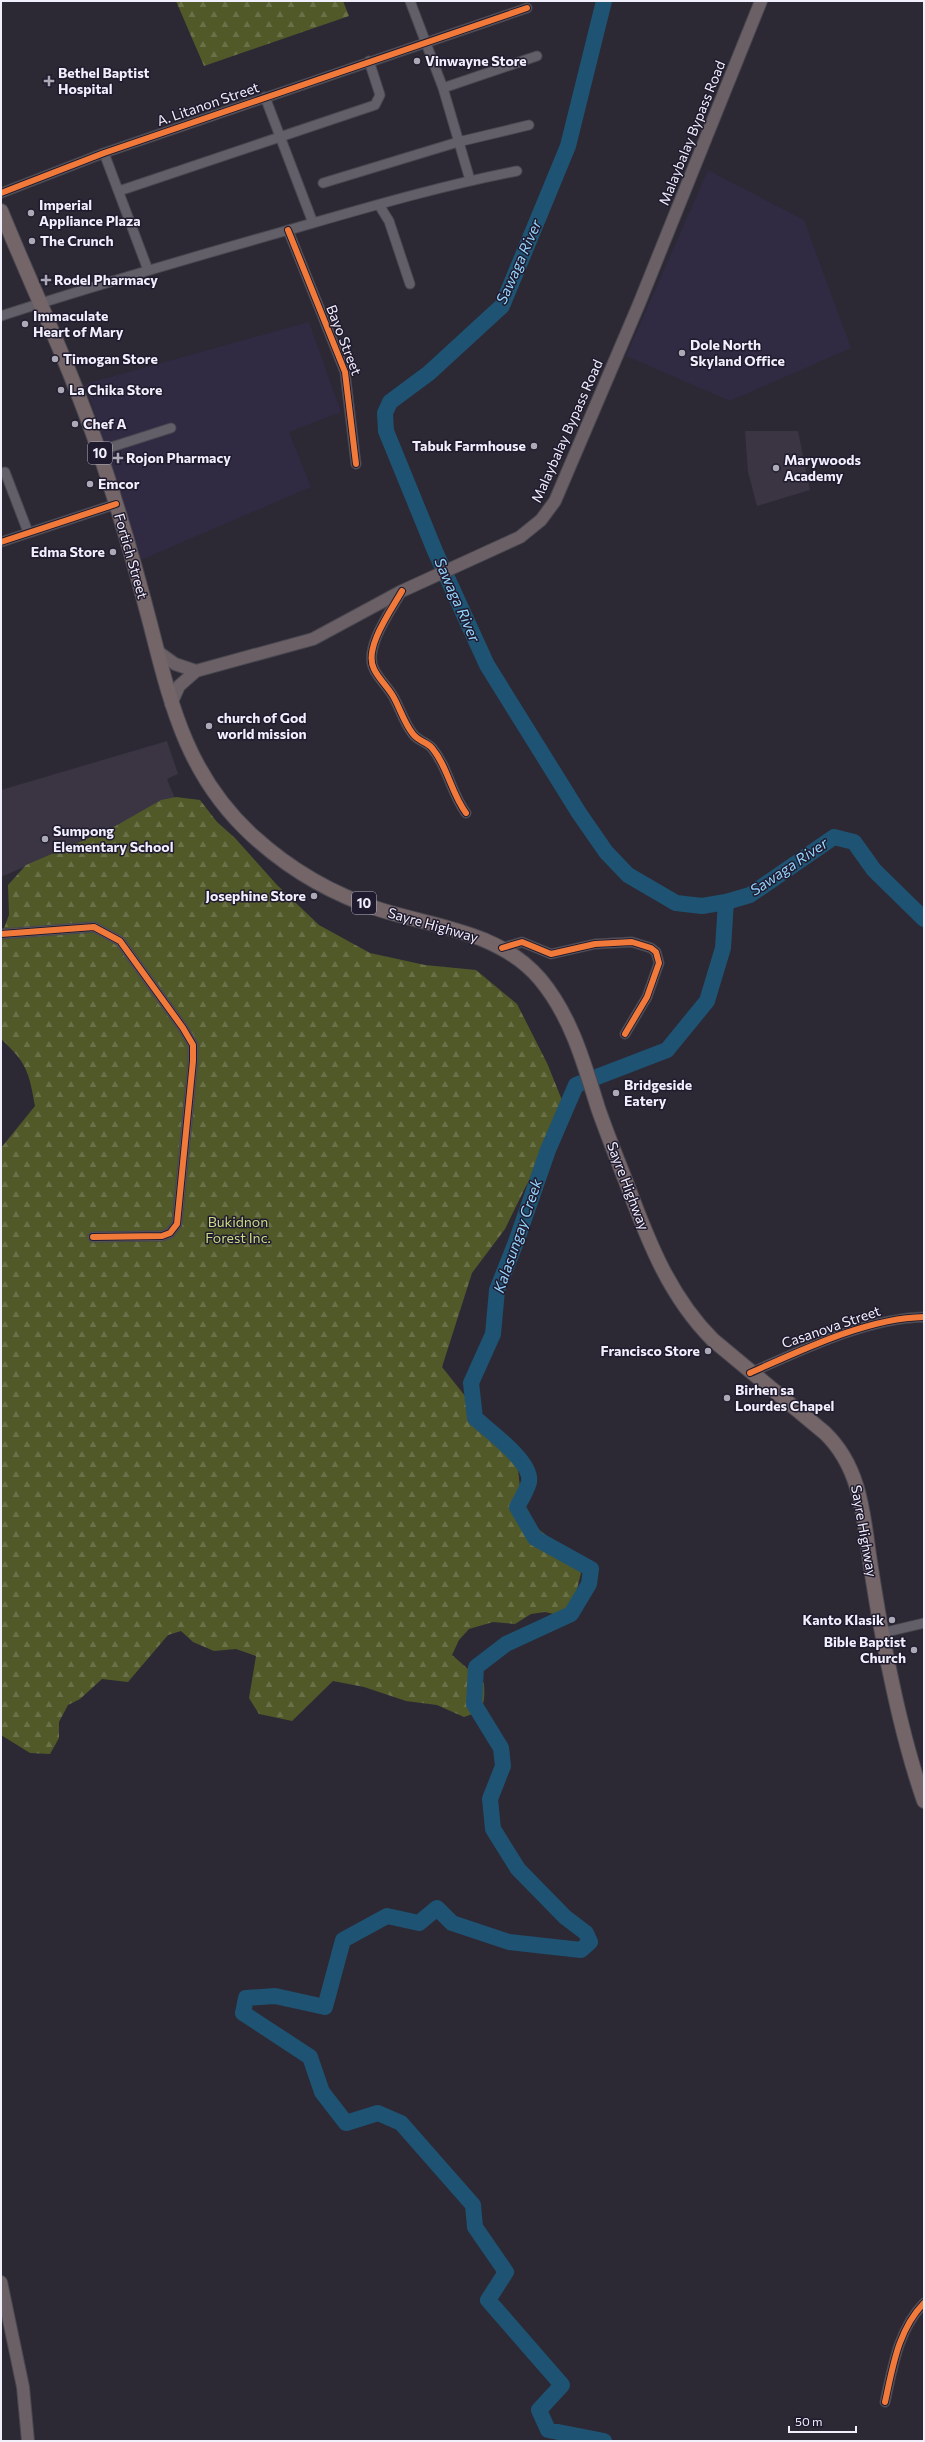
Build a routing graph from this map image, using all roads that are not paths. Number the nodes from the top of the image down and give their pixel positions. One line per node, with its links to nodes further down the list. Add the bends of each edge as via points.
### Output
1 (410, 1): 4 (street)
2 (761, 1): 33 (main road, Malaybalay Bypass Road, via 639,304 555,501 534,528 512,541)
3 (527, 8): 4 (street, A. Litanon Street)
4 (426, 44): 6 (street, A. Litanon Street); 7 (street)
5 (537, 56): 7 (street)
6 (369, 61): 8 (street, A. Litanon Street); 10 (street, via 380,95 378,103)
7 (443, 88): 11 (street)
8 (266, 97): 10 (street); 12 (street, A. Litanon Street)
9 (529, 125): 11 (street)
10 (282, 137): 17 (street); 20 (street)
11 (458, 142): 14 (street); 15 (street)
12 (104, 153): 16 (street, A. Litanon Street); 17 (street)
13 (517, 171): 14 (street)
14 (470, 180): 18 (street)
15 (323, 183)
16 (1, 192)
17 (119, 192): 22 (street)
18 (378, 205): 20 (street); 23 (street, via 389,221)
19 (2, 217): 24 (highway, Fortich Street / 10)
20 (313, 223): 21 (street)
21 (288, 230): 22 (street); 28 (street, Bayo Street, via 345,372)
22 (148, 270): 24 (street)
23 (410, 284)
24 (39, 304): 25 (street); 27 (highway, Fortich Street / 10, via 73,380)
25 (1, 316)
26 (171, 428): 27 (street)
27 (99, 451): 30 (highway, Fortich Street / 10)
28 (356, 464)
29 (5, 472): 31 (street)
30 (116, 504): 31 (street); 34 (highway, Fortich Street / 10)
31 (28, 532): 32 (street)
32 (1, 542)
33 (402, 591): 35 (main road, Malaybalay Bypass Road, via 313,639); 37 (street, via 371,652 373,668 399,706 412,734 432,747)
34 (157, 651): 35 (main road, via 175,664); 36 (highway, Fortich Street / 10)
35 (196, 671): 36 (main road, Malaybalay Bypass Road, via 179,686)
36 (171, 704): 39 (highway, Sayre Highway / 10, via 185,742 210,788 233,816 280,858 305,875 356,900 385,911 468,933)
37 (466, 813)
38 (1, 934): 41 (street, via 94,927 108,933 120,941 193,1045 177,1224 170,1233 162,1236)
39 (502, 948): 40 (street, via 522,942 551,954 596,944 632,942 656,952 659,963 647,997); 43 (highway, Sayre Highway / 10, via 539,978 568,1023 651,1249 674,1292 700,1327)
40 (625, 1034)
41 (93, 1237)
42 (924, 1317): 43 (street, Casanova Street, via 865,1328 798,1352)
43 (750, 1373): 45 (highway, Sayre Highway / 10, via 825,1433 848,1460 860,1494)
44 (924, 1623): 45 (street)
45 (882, 1633): 46 (highway, Sayre Highway / 10, via 906,1745)
46 (924, 1801)
47 (1, 2282): 49 (main road)
48 (924, 2303): 50 (street, via 907,2324 900,2340)
49 (5, 2314): 51 (main road, via 23,2387)
50 (885, 2402)
51 (28, 2441)

